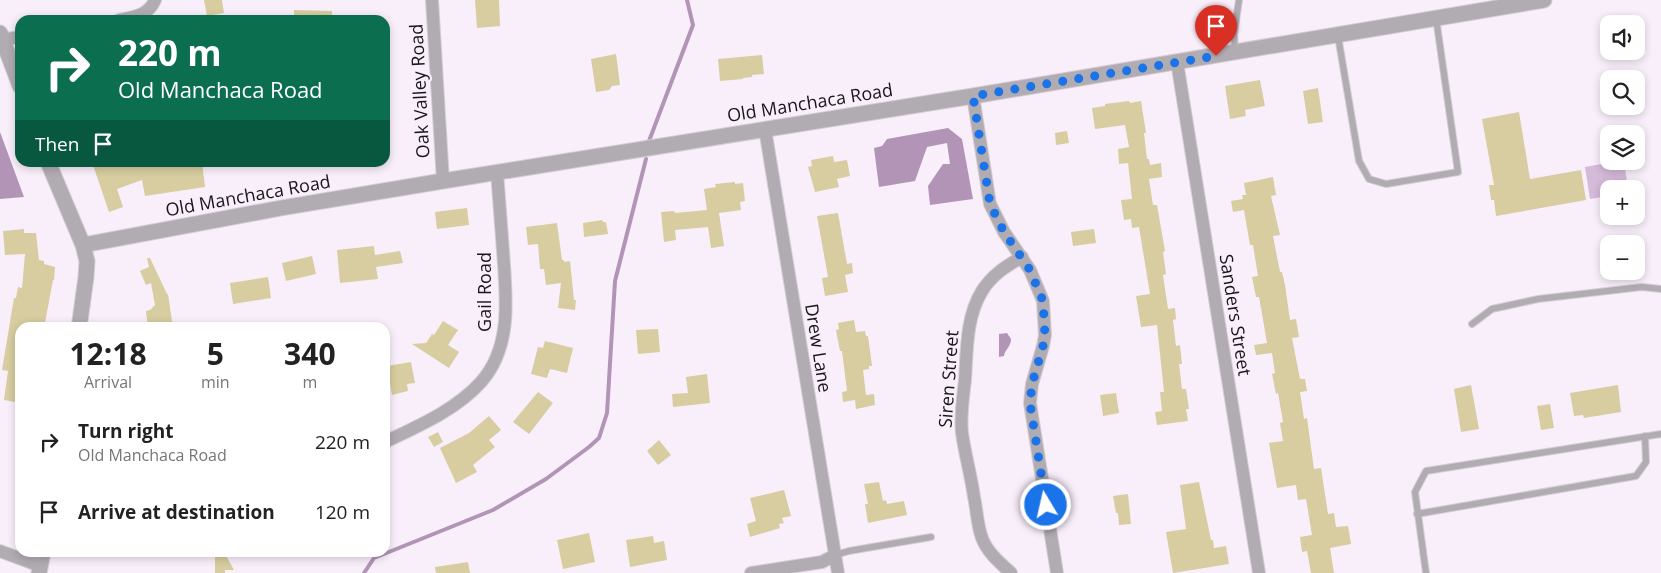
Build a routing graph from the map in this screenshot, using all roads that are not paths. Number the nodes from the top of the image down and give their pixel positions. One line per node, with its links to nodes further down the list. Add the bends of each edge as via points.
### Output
1 (155, 0): 6 (street)
2 (432, 0): 18 (street, Oak Valley Road)
3 (1239, 0): 11 (lane)
4 (1544, 0): 5 (street, Old Manchaca Road)
5 (1502, 4): 7 (street, Old Manchaca Road)
6 (146, 15)
7 (1436, 18): 8 (street, Old Manchaca Road); 8 (lane, via 1458,172 1386,184 1369,179 1359,161)
8 (1338, 35): 11 (street, Old Manchaca Road)
9 (15, 37): 10 (street)
10 (1, 38): 13 (street)
11 (1235, 52): 12 (street, Old Manchaca Road)
12 (1177, 62): 14 (street, Old Manchaca Road); 38 (street, Sanders Street)
13 (15, 73)
14 (973, 96): 15 (street, Old Manchaca Road); 20 (street, via 990,204)
15 (765, 129): 17 (street, Old Manchaca Road); 30 (street, Drew Lane)
16 (50, 167): 19 (street)
17 (496, 172): 18 (street, Old Manchaca Road); 26 (street, Gail Road, via 506,295 504,335 498,353 491,370 458,402)
18 (442, 180): 19 (street, Old Manchaca Road)
19 (83, 245): 22 (street, via 87,261)
20 (1022, 257): 36 (street, Siren Street, via 996,275 976,303 969,330 962,414 962,433 982,540); 37 (street, via 1044,309 1045,335 1030,403)
21 (1661, 289): 23 (lane, via 1642,287 1538,299 1492,308)
22 (79, 322)
23 (1472, 324)
24 (1661, 434): 25 (lane)
25 (1645, 436): 27 (lane, via 1646,462 1636,476); 27 (lane, via 1426,471 1415,492)
26 (390, 440)
27 (1416, 514): 39 (lane)
28 (931, 537): 30 (lane)
29 (0, 552): 31 (street)
30 (835, 555): 34 (street, via 822,562); 35 (street, Drew Lane)
31 (15, 556)
32 (17, 557): 33 (street)
33 (41, 564)
34 (751, 573)
35 (838, 573)
36 (1010, 573)
37 (1057, 573)
38 (1259, 573)
39 (1426, 573)

